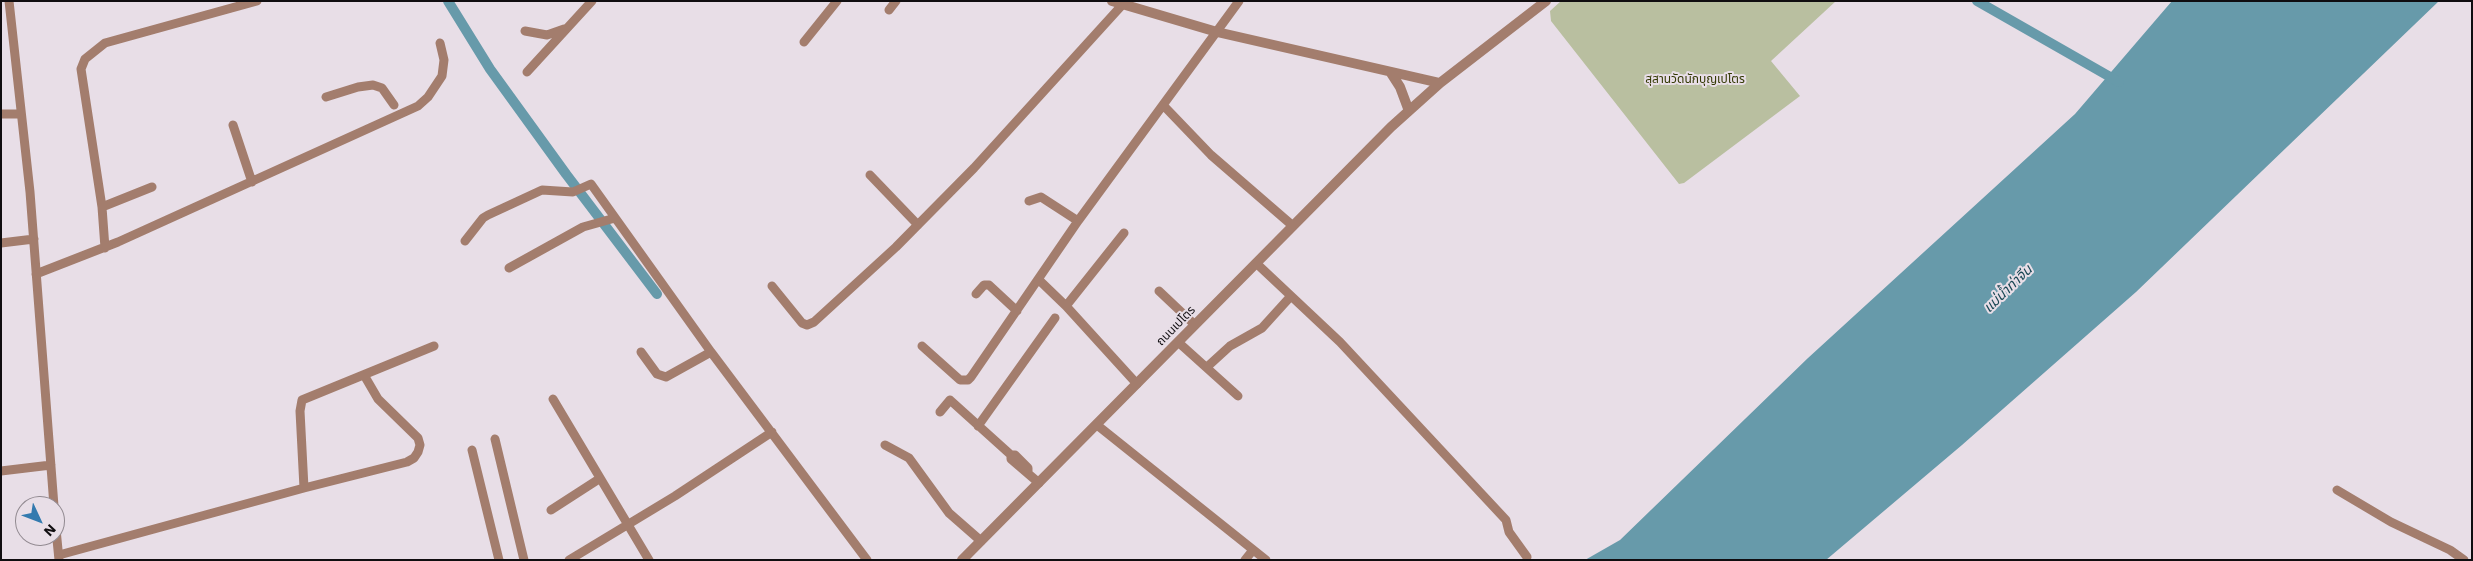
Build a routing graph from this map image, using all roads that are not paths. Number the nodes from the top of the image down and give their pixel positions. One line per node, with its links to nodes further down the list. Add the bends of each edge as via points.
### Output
1 (9, 1): 24 (street)
2 (257, 1): 30 (street, via 105,43 85,58 81,69)
3 (592, 1): 11 (street)
4 (837, 1): 14 (street)
5 (896, 1): 10 (street)
6 (1112, 1): 9 (street)
7 (1239, 1): 13 (street)
8 (1546, 1): 18 (street, ถนนเปโตร)
9 (1123, 4): 13 (street); 33 (street)
10 (890, 10)
11 (565, 29): 12 (street, via 546,35); 16 (street)
12 (525, 31)
13 (1217, 32): 17 (street); 20 (street)
14 (804, 42)
15 (440, 43): 22 (street, via 444,60 439,81 418,106)
16 (527, 72)
17 (1391, 73): 18 (street); 21 (street)
18 (1440, 83): 21 (street, ถนนเปโตร)
19 (326, 97): 22 (street, via 373,85 382,88)
20 (1163, 105): 32 (street); 34 (street, via 1211,155)
21 (1409, 110): 34 (street, ถนนเปโตร)
22 (396, 111): 27 (street)
23 (1, 114): 24 (street)
24 (21, 114): 36 (street)
25 (233, 126): 27 (street)
26 (870, 175): 33 (street)
27 (252, 182): 39 (street)
28 (152, 187): 30 (street)
29 (1029, 201): 32 (street, via 1041,197)
30 (102, 207): 39 (street)
31 (613, 218): 37 (street, via 591,184 573,192 542,190 483,218); 41 (street, via 595,222); 56 (street)
32 (1078, 221): 43 (street)
33 (918, 225): 44 (street, via 807,325)
34 (1292, 226): 40 (street, ถนนเปโตร)
35 (1124, 233): 48 (street)
36 (34, 239): 38 (street); 42 (street)
37 (465, 242)
38 (1, 243)
39 (104, 248): 42 (street)
40 (1256, 263): 47 (street); 51 (street, ถนนเปโตร)
41 (509, 268)
42 (36, 274): 69 (street)
43 (1039, 280): 48 (street); 49 (street)
44 (772, 286)
45 (1160, 291): 51 (street)
46 (976, 294): 49 (street, via 984,285 989,285)
47 (1291, 296): 57 (street, via 1262,328 1230,346); 81 (street, via 1340,342 1506,520 1508,532)
48 (1066, 306): 59 (street)
49 (1017, 311): 54 (street, via 968,380 960,380)
50 (1055, 318): 64 (street)
51 (1195, 325): 52 (street, ถนนเปโตร)
52 (1178, 342): 57 (street); 59 (street, ถนนเปโตร)
53 (434, 346): 58 (street)
54 (922, 346)
55 (641, 352): 56 (street, via 657,374 666,377)
56 (711, 352): 65 (street)
57 (1206, 367): 60 (street)
58 (364, 374): 73 (street, via 302,400); 73 (street, via 378,399 418,438 418,452 407,462)
59 (1137, 384): 63 (street, ถนนเปโตร)
60 (1238, 396)
61 (553, 399): 71 (street)
62 (940, 412): 64 (street, via 950,400)
63 (1097, 425): 72 (street, ถนนเปโตร); 79 (street)
64 (978, 426): 72 (street)
65 (772, 432): 77 (street); 86 (street)
66 (495, 439): 83 (street)
67 (885, 444): 78 (street, via 909,458 948,513)
68 (472, 450): 82 (street)
69 (51, 465): 70 (street); 75 (street)
70 (1, 472)
71 (599, 479): 76 (street); 77 (street)
72 (1039, 483): 78 (street, ถนนเปโตร)
73 (304, 488): 80 (street)
74 (2337, 490): 90 (street)
75 (53, 496)
76 (551, 510)
77 (628, 524): 84 (street); 85 (street)
78 (981, 541): 87 (street, ถนนเปโตร)
79 (1253, 550): 88 (street); 89 (street)
80 (59, 557)
81 (1527, 557)
82 (499, 560)
83 (524, 560)
84 (570, 560)
85 (649, 560)
86 (867, 560)
87 (962, 560)
88 (1245, 560)
89 (1266, 560)
90 (2464, 560)

